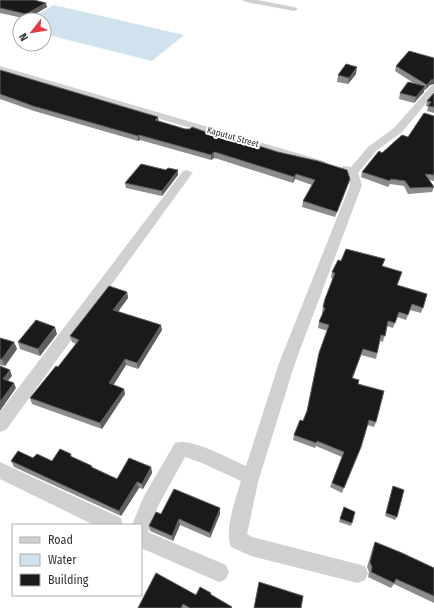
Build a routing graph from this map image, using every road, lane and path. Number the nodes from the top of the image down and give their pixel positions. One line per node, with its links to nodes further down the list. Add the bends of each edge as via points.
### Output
1 (246, 0): 2 (street)
2 (294, 9)
3 (0, 69): 7 (street, Kaputut Street)
4 (434, 88): 5 (street)
5 (414, 112): 6 (street); 7 (street, via 398,130 372,149)
6 (427, 115)
7 (352, 172): 11 (street, via 356,185 287,363)
8 (187, 173): 9 (street)
9 (0, 425)
10 (0, 470): 12 (street)
11 (251, 477): 13 (street, via 213,459 181,448 150,502); 16 (street, via 237,531 238,540 251,546)
12 (112, 524)
13 (142, 524)
14 (142, 538): 15 (street)
15 (219, 572)
16 (358, 573)

